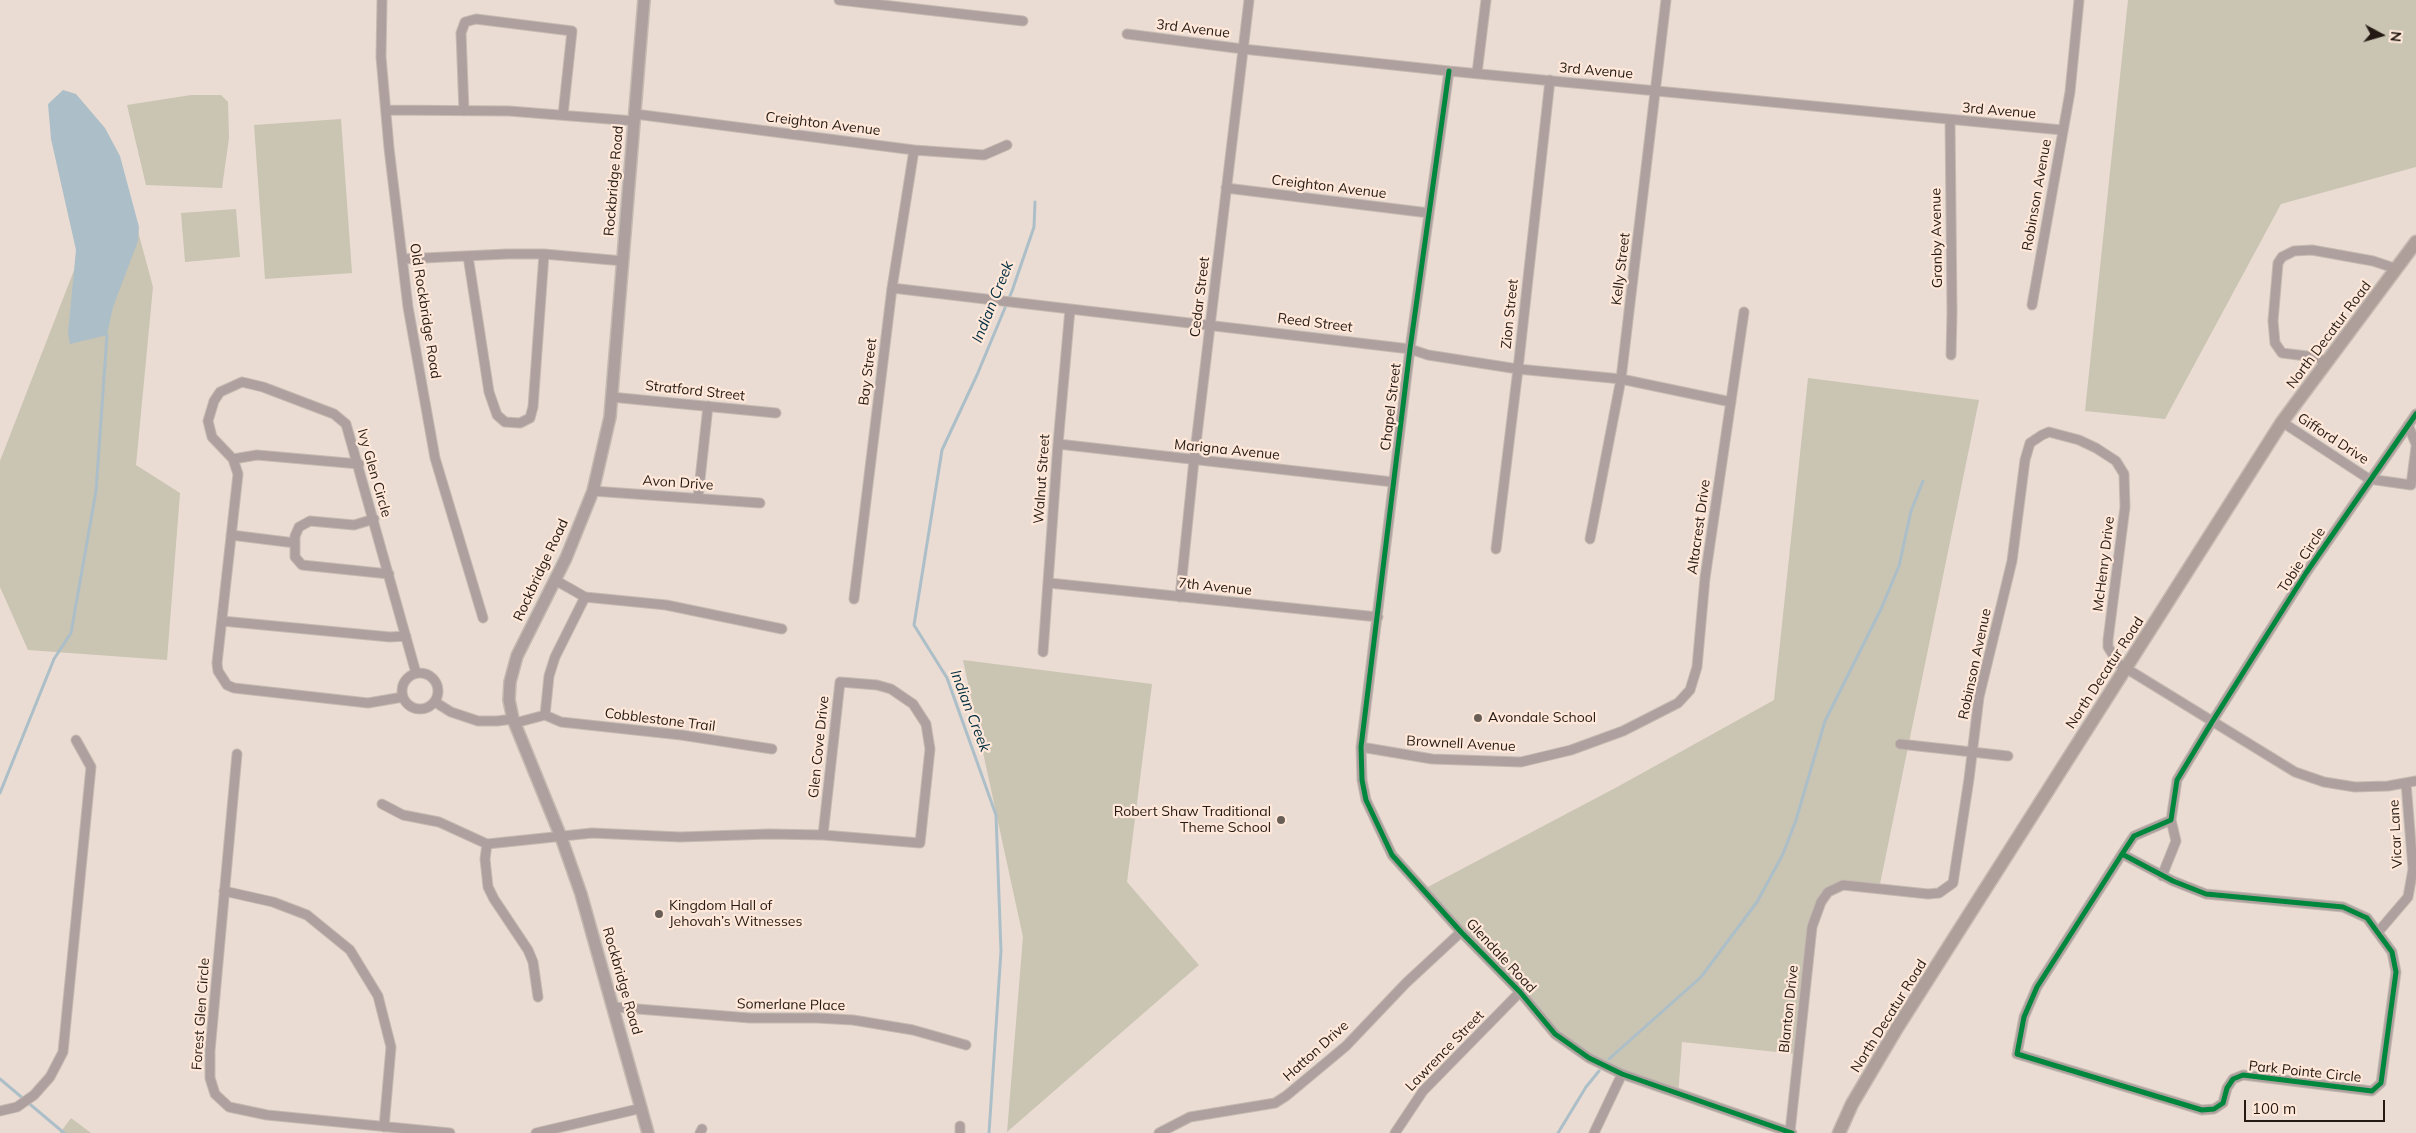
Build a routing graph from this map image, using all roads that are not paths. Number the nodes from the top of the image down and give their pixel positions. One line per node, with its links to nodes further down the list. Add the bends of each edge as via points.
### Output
1 (382, 0): 16 (street, Old Rockbridge Road, via 381,56)
2 (644, 0): 19 (street, Rockbridge Road)
3 (840, 0): 8 (street)
4 (1249, 0): 11 (street, Cedar Street)
5 (1486, 0): 13 (street)
6 (1666, 0): 15 (street, Kelly Street)
7 (2080, 0): 21 (street, Robinson Avenue, via 2076,54)
8 (883, 3): 9 (street)
9 (1023, 21)
10 (1127, 34): 11 (street, 3rd Avenue)
11 (1243, 49): 12 (street, 3rd Avenue); 24 (street, Cedar Street)
12 (1449, 71): 13 (street, 3rd Avenue); 25 (street, Chapel Street)
13 (1477, 74): 14 (street, 3rd Avenue)
14 (1550, 80): 15 (street, 3rd Avenue); 40 (street, Zion Street)
15 (1657, 90): 20 (street, 3rd Avenue); 41 (street, Kelly Street)
16 (386, 110): 17 (street, Creighton Avenue); 29 (street, Old Rockbridge Road)
17 (464, 111): 18 (street, Creighton Avenue); 18 (street, via 461,33 465,22 476,19 572,31)
18 (563, 115): 19 (street, Creighton Avenue)
19 (635, 118): 23 (street, Creighton Avenue); 30 (street, Rockbridge Road)
20 (1950, 120): 21 (street, 3rd Avenue); 38 (street, Granby Avenue)
21 (2062, 130): 33 (street, Robinson Avenue)
22 (1007, 144): 23 (street, Creighton Avenue, via 984,155)
23 (914, 150): 32 (street, Bay Street)
24 (1226, 188): 25 (street, Creighton Avenue); 36 (street, Cedar Street)
25 (1429, 213): 37 (street, Chapel Street)
26 (2416, 242): 31 (main road, North Decatur Road)
27 (544, 254): 28 (street); 28 (street, via 533,406 530,418 520,423 505,422 496,415 489,392); 30 (street)
28 (468, 256): 29 (street)
29 (403, 260): 72 (street, Old Rockbridge Road, via 408,307 435,458)
30 (623, 261): 42 (street, Rockbridge Road)
31 (2397, 269): 39 (main road, North Decatur Road); 39 (street, via 2373,261 2303,250 2287,253 2278,263 2273,321 2275,344 2282,353 2313,356)
32 (892, 288): 34 (street, Reed Street); 70 (street, Bay Street)
33 (2032, 305)
34 (1070, 309): 36 (street, Reed Street); 49 (street, Walnut Street)
35 (1744, 312): 43 (street, Altacrest Drive)
36 (1210, 324): 37 (street, Reed Street); 53 (street, Cedar Street)
37 (1410, 349): 40 (street, Reed Street, via 1428,355); 56 (street, Chapel Street)
38 (1951, 354)
39 (2327, 362): 47 (main road, North Decatur Road)
40 (1518, 368): 41 (street, Reed Street); 64 (street, Zion Street)
41 (1621, 380): 43 (street, Reed Street); 62 (street, Kelly Street)
42 (611, 396): 44 (street, Stratford Street); 57 (street, Rockbridge Road, via 610,417)
43 (1731, 402): 83 (street, Altacrest Drive, via 1705,578 1697,667 1690,690 1678,703)
44 (708, 406): 45 (street, Stratford Street); 58 (street)
45 (776, 413)
46 (2416, 414): 48 (street, Tobie Circle)
47 (2282, 422): 55 (street, Gifford Drive); 77 (main road, North Decatur Road)
48 (2408, 425): 50 (street); 55 (street, Tobie Circle)
49 (1058, 444): 53 (street, Marigna Avenue); 67 (street, Walnut Street)
50 (2416, 446): 55 (street, via 2411,485)
51 (233, 459): 54 (street, via 257,455); 54 (street, Ivy Glen Circle, via 212,437 208,421 220,392 242,382 264,387 334,414 346,424); 61 (street, via 238,474)
52 (2113, 459): 77 (street, McHenry Drive, via 2124,474 2126,490 2108,647 2114,659); 89 (street, Robinson Avenue, via 2079,440 2049,432 2030,443 2019,494 2012,561 1979,698)
53 (1194, 460): 56 (street, Marigna Avenue); 69 (street, Cedar Street)
54 (358, 464): 60 (street, Ivy Glen Circle)
55 (2370, 479): 84 (street, Tobie Circle)
56 (1393, 482): 71 (street, Chapel Street)
57 (593, 491): 58 (street, Avon Drive); 66 (street, Rockbridge Road)
58 (698, 498): 59 (street, Avon Drive)
59 (760, 504)
60 (374, 519): 63 (street, via 354,525 310,521 299,527); 65 (street, Ivy Glen Circle)
61 (230, 535): 63 (street); 73 (street)
62 (1590, 538)
63 (295, 543): 65 (street, via 295,557 302,565)
64 (1496, 549)
65 (390, 574): 75 (street, Ivy Glen Circle)
66 (555, 580): 68 (street); 82 (street, Rockbridge Road, via 517,656 509,700)
67 (1049, 583): 69 (street, 7th Avenue); 76 (street, Walnut Street)
68 (585, 597): 74 (street, via 666,606); 81 (street, via 555,657 549,676)
69 (1180, 597): 71 (street, 7th Avenue)
70 (854, 598)
71 (1378, 617): 87 (street, Chapel Street)
72 (483, 618)
73 (222, 622): 75 (street); 79 (street, via 218,671 227,685 234,688 368,703)
74 (782, 629)
75 (406, 636): 78 (street, Ivy Glen Circle)
76 (1043, 652)
77 (2125, 669): 84 (street, McHenry Drive); 120 (main road, North Decatur Road, via 1897,1028 1852,1104)
78 (416, 673): 79 (street, via 403,685); 80 (street, via 428,675 437,684)
79 (403, 697): 80 (street, via 414,709 426,709)
80 (435, 702): 82 (street, via 451,712 478,721)
81 (546, 715): 82 (street); 88 (street, Cobblestone Trail, via 560,722 681,734)
82 (514, 721): 97 (street, Rockbridge Road)
83 (1644, 721): 87 (street, Brownell Avenue, via 1571,750 1521,762 1432,759)
84 (2212, 722): 93 (street, McHenry Drive, via 2295,772 2324,782 2355,787); 95 (street, via 2177,780)
85 (76, 740): 111 (street, via 92,767 63,1052 50,1077 34,1095 23,1103)
86 (1900, 744): 89 (street)
87 (1361, 747): 104 (street, Glendale Road, via 1366,800 1392,855)
88 (772, 749)
89 (1972, 752): 91 (street); 102 (street, Robinson Avenue, via 1957,872 1948,889 1928,894 1843,885)
90 (237, 754): 101 (street, Forest Glen Circle)
91 (2008, 756)
92 (2416, 781): 93 (street, McHenry Drive)
93 (2406, 784): 103 (street, Vicar Lane, via 2413,869 2408,897)
94 (382, 804): 98 (street, via 403,815 439,822)
95 (2171, 820): 99 (street, Park Pointe Circle, via 2134,836); 100 (street, via 2176,841)
96 (823, 835): 96 (street, Glen Cove Drive, via 920,843 929,736 921,714 891,689 840,682); 97 (street, Glen Cove Drive, via 680,837 592,833)
97 (561, 837): 98 (street, Glen Cove Drive); 107 (street, Rockbridge Road)
98 (486, 844): 106 (street, via 488,887 528,950)
99 (2122, 854): 100 (street, Park Pointe Circle); 103 (street, Park Pointe Circle, via 2037,987 2024,1017 2017,1054 2202,1110 2214,1109 2223,1103 2233,1079 2243,1075 2372,1091 2382,1083 2396,972 2392,952)
100 (2162, 876): 103 (street, Park Pointe Circle, via 2206,894 2343,907 2367,918)
101 (224, 891): 112 (street, via 273,902 307,915 350,950 378,996 391,1047); 112 (street, Forest Glen Circle, via 210,1051 210,1078 215,1094 229,1107 267,1115)
102 (1828, 892): 119 (street, Blanton Drive, via 1820,902 1812,927)
103 (2379, 931)
104 (1461, 932): 105 (street, Glendale Road); 116 (street, Hatton Drive, via 1406,983 1346,1046 1286,1096 1275,1103 1190,1117)
105 (1520, 992): 109 (street, Glendale Road, via 1555,1034 1590,1058); 117 (street, Lawrence Street, via 1423,1091)
106 (538, 997)
107 (614, 1007): 108 (street, Somerlane Place, via 750,1018 853,1020 913,1030); 110 (street, Rockbridge Road)
108 (966, 1045)
109 (1622, 1074): 118 (street); 119 (street, Glendale Road)
110 (642, 1108): 114 (street); 115 (street, Rockbridge Road)
111 (0, 1111)
112 (384, 1127): 113 (street, Forest Glen Circle)
113 (450, 1133)
114 (536, 1133)
115 (648, 1133)
116 (1159, 1133)
117 (1395, 1133)
118 (1594, 1133)
119 (1791, 1133)
120 (1839, 1133)

